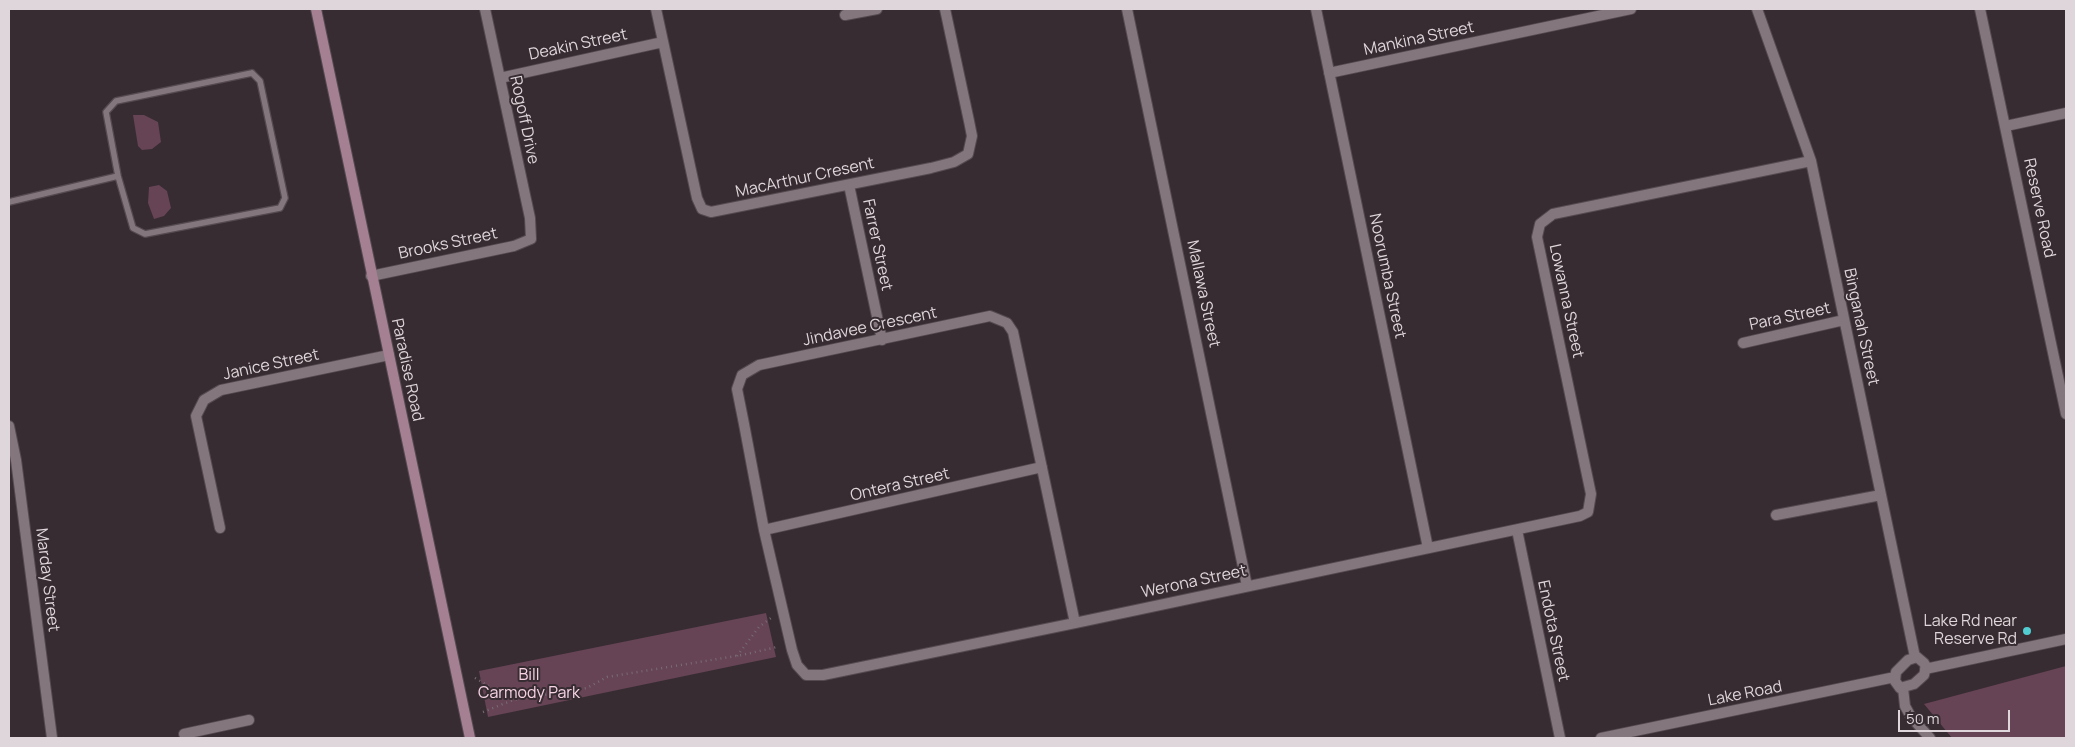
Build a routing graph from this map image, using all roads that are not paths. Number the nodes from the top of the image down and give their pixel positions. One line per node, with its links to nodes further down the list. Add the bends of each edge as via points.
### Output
1 (316, 9): 22 (main road, Paradise Road)
2 (485, 9): 14 (street, Rogoff Drive)
3 (656, 9): 12 (street, MacArthur Cresent)
4 (877, 9): 11 (street)
5 (946, 9): 19 (street, MacArthur Cresent, via 972,136 968,154 954,162)
6 (1127, 9): 37 (street, Mallawa Street)
7 (1316, 9): 13 (street, Noorumba Street)
8 (1632, 9): 13 (street, Mankina Street)
9 (1757, 9): 17 (street, Binganah Street)
10 (1980, 9): 16 (street, Reserve Road)
11 (845, 15)
12 (663, 42): 14 (street, Deakin Street); 19 (street, MacArthur Cresent, via 694,186 702,209 710,212)
13 (1329, 73): 36 (street, Noorumba Street)
14 (500, 78): 21 (street, Rogoff Drive, via 530,218)
15 (2066, 113): 16 (street)
16 (2006, 126): 27 (street, Reserve Road)
17 (1811, 161): 23 (street, Binganah Street); 31 (street, Lowanna Street, via 1553,214 1540,224 1537,237 1592,494)
18 (118, 176): 18 (lane, via 106,112 116,101 252,73 260,81 285,198 280,208 145,234 134,228); 20 (lane)
19 (849, 185): 24 (street, Farrer Street)
20 (9, 202)
21 (531, 239): 22 (street, Brooks Street, via 514,246)
22 (371, 276): 26 (main road, Paradise Road)
23 (1844, 320): 25 (street, Para Street); 30 (street, Binganah Street)
24 (882, 340): 29 (street, Jindavee Crescent, via 990,316 1007,323 1013,332); 34 (street, Jindavee Crescent, via 759,365 742,375 737,389)
25 (1743, 343)
26 (389, 355): 33 (street, Janice Street, via 221,390 204,400 196,416); 50 (main road, Paradise Road)
27 (2066, 414)
28 (9, 426): 48 (street, Marday Street)
29 (1042, 467): 34 (street, Ontera Street); 38 (street, Jindavee Crescent)
30 (1881, 495): 32 (street); 40 (street, Binganah Street)
31 (1588, 512): 35 (street, Werona Street)
32 (1776, 515)
33 (220, 528)
34 (764, 530): 42 (street, Jindavee Crescent, via 792,650 797,665)
35 (1517, 530): 36 (street, Werona Street); 51 (street, Endota Street)
36 (1428, 548): 37 (street, Werona Street)
37 (1247, 586): 38 (street, Werona Street)
38 (1075, 623): 42 (street, Werona Street, via 823,676)
39 (2066, 639): 41 (street)
40 (1915, 657): 41 (street, via 1923,661); 43 (street, via 1905,662)
41 (1925, 669): 44 (street, via 1918,681)
42 (806, 675)
43 (1895, 677): 44 (street, via 1897,685); 52 (street, Lake Road)
44 (1903, 688): 53 (street, via 1905,706)
45 (249, 720): 46 (street)
46 (215, 727): 47 (street); 49 (street)
47 (184, 734)
48 (52, 738)
49 (217, 738)
50 (470, 738)
51 (1560, 738)
52 (1601, 738)
53 (1930, 738)

